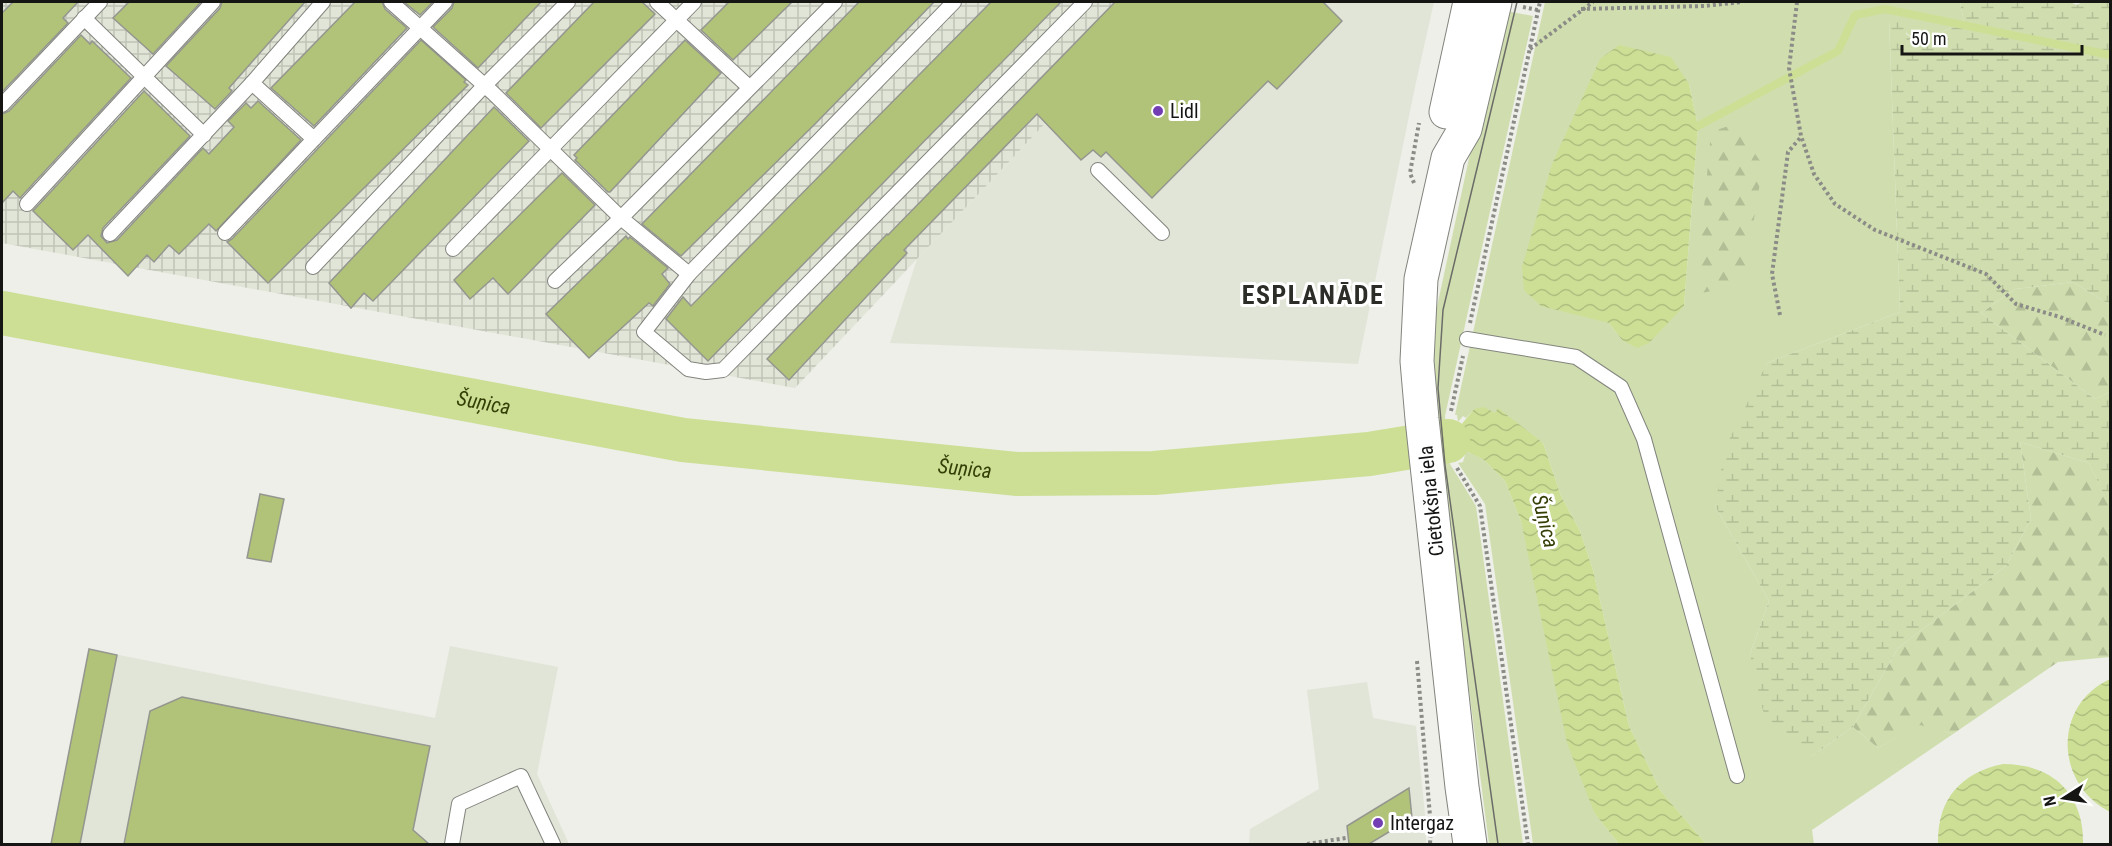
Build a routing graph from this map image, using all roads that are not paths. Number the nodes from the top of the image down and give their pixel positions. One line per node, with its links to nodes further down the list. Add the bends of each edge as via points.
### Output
1 (100, 2): 14 (lane)
2 (213, 2): 17 (lane)
3 (323, 2): 18 (lane)
4 (391, 2): 16 (lane)
5 (445, 2): 16 (lane)
6 (568, 2): 19 (lane)
7 (657, 2): 15 (lane)
8 (694, 2): 15 (lane)
9 (834, 2): 20 (lane)
10 (954, 2): 34 (lane)
11 (1085, 2): 34 (lane, via 723,370 688,369 644,332)
12 (1470, 2): 25 (street, Cietokšņa iela, via 1443,124)
13 (1495, 2): 25 (street, Cietokšņa iela, via 1465,129)
14 (84, 18): 17 (lane); 21 (lane)
15 (676, 20): 20 (lane); 24 (lane)
16 (420, 28): 19 (lane); 23 (lane)
17 (144, 76): 22 (lane); 27 (lane)
18 (252, 83): 22 (lane); 23 (lane)
19 (484, 86): 24 (lane); 33 (lane)
20 (748, 87): 28 (lane)
21 (2, 105)
22 (204, 135): 31 (lane)
23 (314, 139): 29 (lane)
24 (550, 149): 28 (lane); 32 (lane)
25 (1448, 158): 38 (street, Cietokšņa iela, via 1421,279 1417,361 1436,417)
26 (1098, 170): 30 (lane)
27 (27, 204)
28 (621, 218): 34 (lane); 35 (lane)
29 (225, 233)
30 (1162, 233)
31 (110, 234)
32 (453, 249)
33 (313, 267)
34 (689, 274)
35 (555, 281)
36 (1467, 339): 37 (lane, via 1576,357 1621,387 1644,439)
37 (1737, 776)
38 (1462, 787): 41 (street); 42 (street, Cietokšņa iela)
39 (452, 844): 40 (lane, via 459,804 521,776)
40 (553, 844)
41 (1450, 844)
42 (1470, 844)

